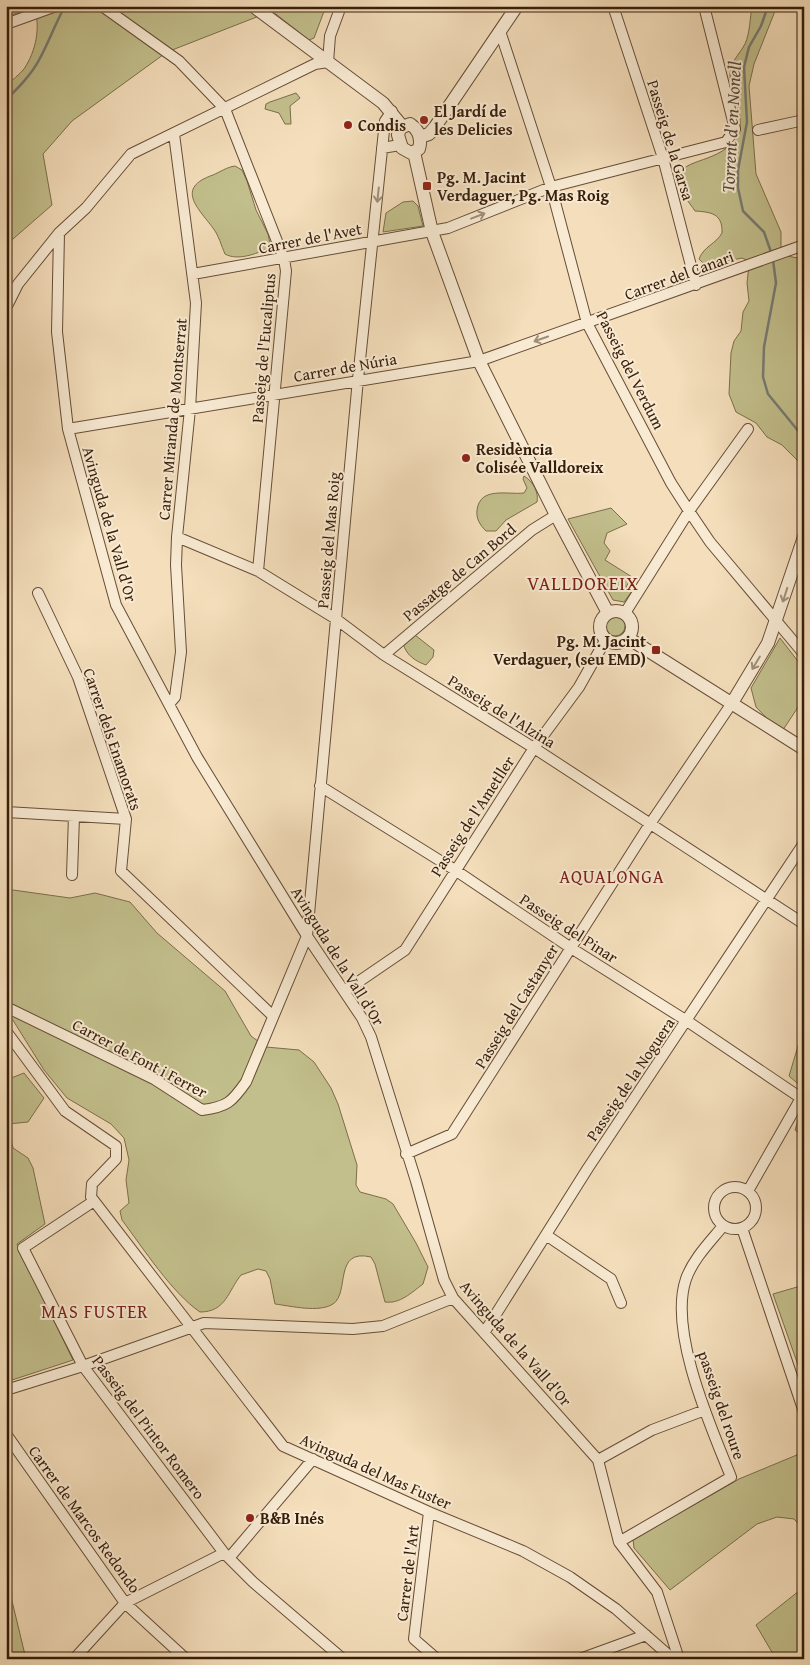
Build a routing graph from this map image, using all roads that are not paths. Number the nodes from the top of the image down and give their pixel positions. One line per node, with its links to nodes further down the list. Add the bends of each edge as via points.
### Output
1 (56, 6): 8 (street)
2 (102, 6): 11 (street, via 179,61)
3 (253, 6): 10 (street)
4 (341, 6): 10 (street, via 330,36)
5 (517, 6): 9 (street)
6 (613, 6): 21 (street, Passeig de la Garsa)
7 (704, 6): 21 (street, Carrer de l'Avet, via 734,129 726,142)
8 (6, 24)
9 (500, 31): 17 (street, via 435,127); 22 (street, Passeig del Verdum)
10 (328, 62): 11 (street, via 315,64); 12 (street)
11 (225, 109): 16 (street); 27 (street, Passeig de l'Eucaliptus)
12 (392, 111): 14 (street); 19 (street, Passeig del Mas Roig, via 385,121)
13 (804, 120): 15 (street)
14 (402, 126): 17 (street, via 412,126); 18 (street, via 398,132)
15 (758, 130)
16 (174, 134): 24 (street, via 132,154 86,208); 28 (street, Carrer Miranda de Montserrat)
17 (420, 137): 20 (street, via 419,149)
18 (400, 145): 19 (street); 20 (street, via 404,150)
19 (382, 148): 25 (street, Passeig del Mas Roig, one-way to 25)
20 (414, 152): 23 (street)
21 (663, 158): 22 (street, Carrer de l'Avet); 29 (street, Passeig de la Garsa)
22 (551, 187): 23 (street, Carrer de l'Avet, one-way to 22); 31 (street, Passeig del Verdum)
23 (432, 232): 25 (street, Carrer de l'Avet); 32 (street)
24 (59, 233): 30 (street, via 18,284); 36 (street, Avinguda de la Vall d'Or, via 58,332)
25 (373, 242): 27 (street, Carrer de l'Avet); 33 (street, Passeig del Mas Roig)
26 (804, 245): 29 (street, Carrer del Canari)
27 (284, 259): 28 (street, Carrer de l'Avet); 34 (street, Passeig de l'Eucaliptus, via 286,271)
28 (193, 274): 35 (street, Carrer Miranda de Montserrat, via 196,303)
29 (696, 285): 31 (street, Carrer del Canari)
30 (6, 308)
31 (587, 323): 32 (street, Carrer del Canari, one-way to 32); 38 (street, Passeig del Verdum)
32 (479, 361): 33 (street, Carrer de Núria); 39 (street)
33 (358, 380): 34 (street, Carrer de Núria); 46 (street, Passeig del Mas Roig)
34 (274, 394): 35 (street, Carrer de Núria); 42 (street, Passeig de l'Eucaliptus)
35 (190, 410): 36 (street, Carrer de Núria); 40 (street, Carrer Miranda de Montserrat)
36 (68, 429): 53 (street, Avinguda de la Vall d'Or, via 116,605)
37 (748, 429): 38 (street)
38 (689, 511): 45 (street); 47 (street, Passeig del Verdum, via 710,542)
39 (556, 515): 44 (street); 51 (street, Passatge de Can Bord, via 532,530)
40 (177, 537): 42 (street, Passeig de l'Alzina); 53 (street, Carrer Miranda de Montserrat, via 181,652 175,697)
41 (804, 537): 47 (street, one-way to 47)
42 (258, 572): 46 (street, Passeig de l'Alzina)
43 (38, 594): 59 (street, Carrer dels Enamorats, via 78,677)
44 (608, 613): 45 (street, via 616,610); 49 (street, via 600,626)
45 (624, 613): 48 (street, via 632,624)
46 (336, 619): 51 (street, Passeig de l'Alzina); 56 (street, Passeig del Mas Roig)
47 (776, 621): 50 (street, Passeig del Verdum); 52 (street, one-way to 52, via 768,643)
48 (628, 638): 49 (street, via 620,642); 52 (street)
49 (606, 639): 54 (street, Passeig de l'Ametller, via 579,687)
50 (804, 654)
51 (384, 656): 54 (street, Passeig de l'Alzina)
52 (732, 702): 55 (street); 60 (street, Passeig del Castanyer)
53 (169, 704): 66 (street, Avinguda de la Vall d'Or, via 197,757)
54 (534, 748): 60 (street, Passeig de l'Alzina); 62 (street, Passeig de l'Ametller)
55 (804, 749)
56 (320, 786): 62 (street, Passeig del Pinar); 66 (street, Passeig del Mas Roig)
57 (6, 812): 58 (street)
58 (74, 816): 59 (street); 63 (street)
59 (126, 819): 70 (street, Carrer dels Enamorats, via 121,871)
60 (650, 824): 64 (street, Passeig de l'Alzina); 67 (street, Passeig del Castanyer)
61 (804, 843): 64 (street, Passeig de la Noguera)
62 (455, 870): 67 (street, Passeig del Pinar); 68 (street, Passeig de l'Ametller, via 405,950)
63 (72, 875)
64 (767, 900): 65 (street, Passeig de l'Alzina); 71 (street, Passeig de la Noguera)
65 (804, 924)
66 (307, 936): 68 (street, Avinguda de la Vall d'Or); 70 (street, Carrer de Font i Ferrer)
67 (571, 948): 71 (street, Passeig del Pinar); 73 (street, Passeig del Castanyer, via 452,1134)
68 (345, 992): 73 (street, Avinguda de la Vall d'Or, via 371,1037)
69 (6, 1006): 70 (street, Carrer de Font i Ferrer, via 154,1079 202,1110 218,1108 233,1101 246,1082)
70 (274, 1016)
71 (687, 1021): 74 (street, Passeig del Pinar, via 801,1098); 78 (street, Passeig de la Noguera)
72 (6, 1031): 75 (street, via 64,1111 116,1146 116,1159 92,1184 91,1197)
73 (406, 1154): 79 (street, Avinguda de la Vall d'Or, via 444,1280)
74 (748, 1191): 76 (street, via 735,1186 717,1196 714,1214); 77 (street, via 756,1203 756,1213 753,1220)
75 (94, 1201): 81 (street, Avinguda del Mas Fuster); 83 (street, Passeig del Pintor Romero, via 23,1248)
76 (723, 1226): 77 (street, via 735,1230); 85 (street, passeig del roure, via 693,1265 686,1280 682,1306 682,1327)
77 (742, 1228): 86 (street)
78 (546, 1235): 80 (street, via 611,1279); 82 (street, Passeig de la Noguera)
79 (453, 1298): 81 (street, via 383,1326 353,1329 204,1323); 82 (street, Avinguda de la Vall d'Or)
80 (622, 1304)
81 (192, 1328): 83 (street); 88 (street, Avinguda del Mas Fuster, via 283,1446)
82 (484, 1333): 89 (street, Avinguda de la Vall d'Or)
83 (83, 1366): 84 (street); 92 (street, Passeig del Pintor Romero)
84 (6, 1390)
85 (705, 1410): 89 (street, via 652,1430); 91 (street, passeig del roure, via 731,1477)
86 (804, 1412)
87 (6, 1434): 93 (street, Carrer de Marcos Redondo)
88 (313, 1460): 90 (street, Avinguda del Mas Fuster); 92 (street)
89 (598, 1460): 91 (street, Avinguda de la Vall d'Or)
90 (429, 1512): 94 (street, Avinguda del Mas Fuster, via 523,1551 570,1577); 98 (street, Carrer de l'Art, via 414,1639)
91 (619, 1542): 101 (street, Avinguda de la Vall d'Or, via 657,1592)
92 (227, 1556): 93 (street); 97 (street, Passeig del Pintor Romero)
93 (125, 1603): 95 (street); 96 (street, Carrer de Marcos Redondo)
94 (646, 1635): 99 (street); 100 (street, Avinguda del Mas Fuster)
95 (74, 1659)
96 (186, 1659)
97 (343, 1659)
98 (437, 1659)
99 (580, 1659)
100 (673, 1659)
101 (679, 1659)

